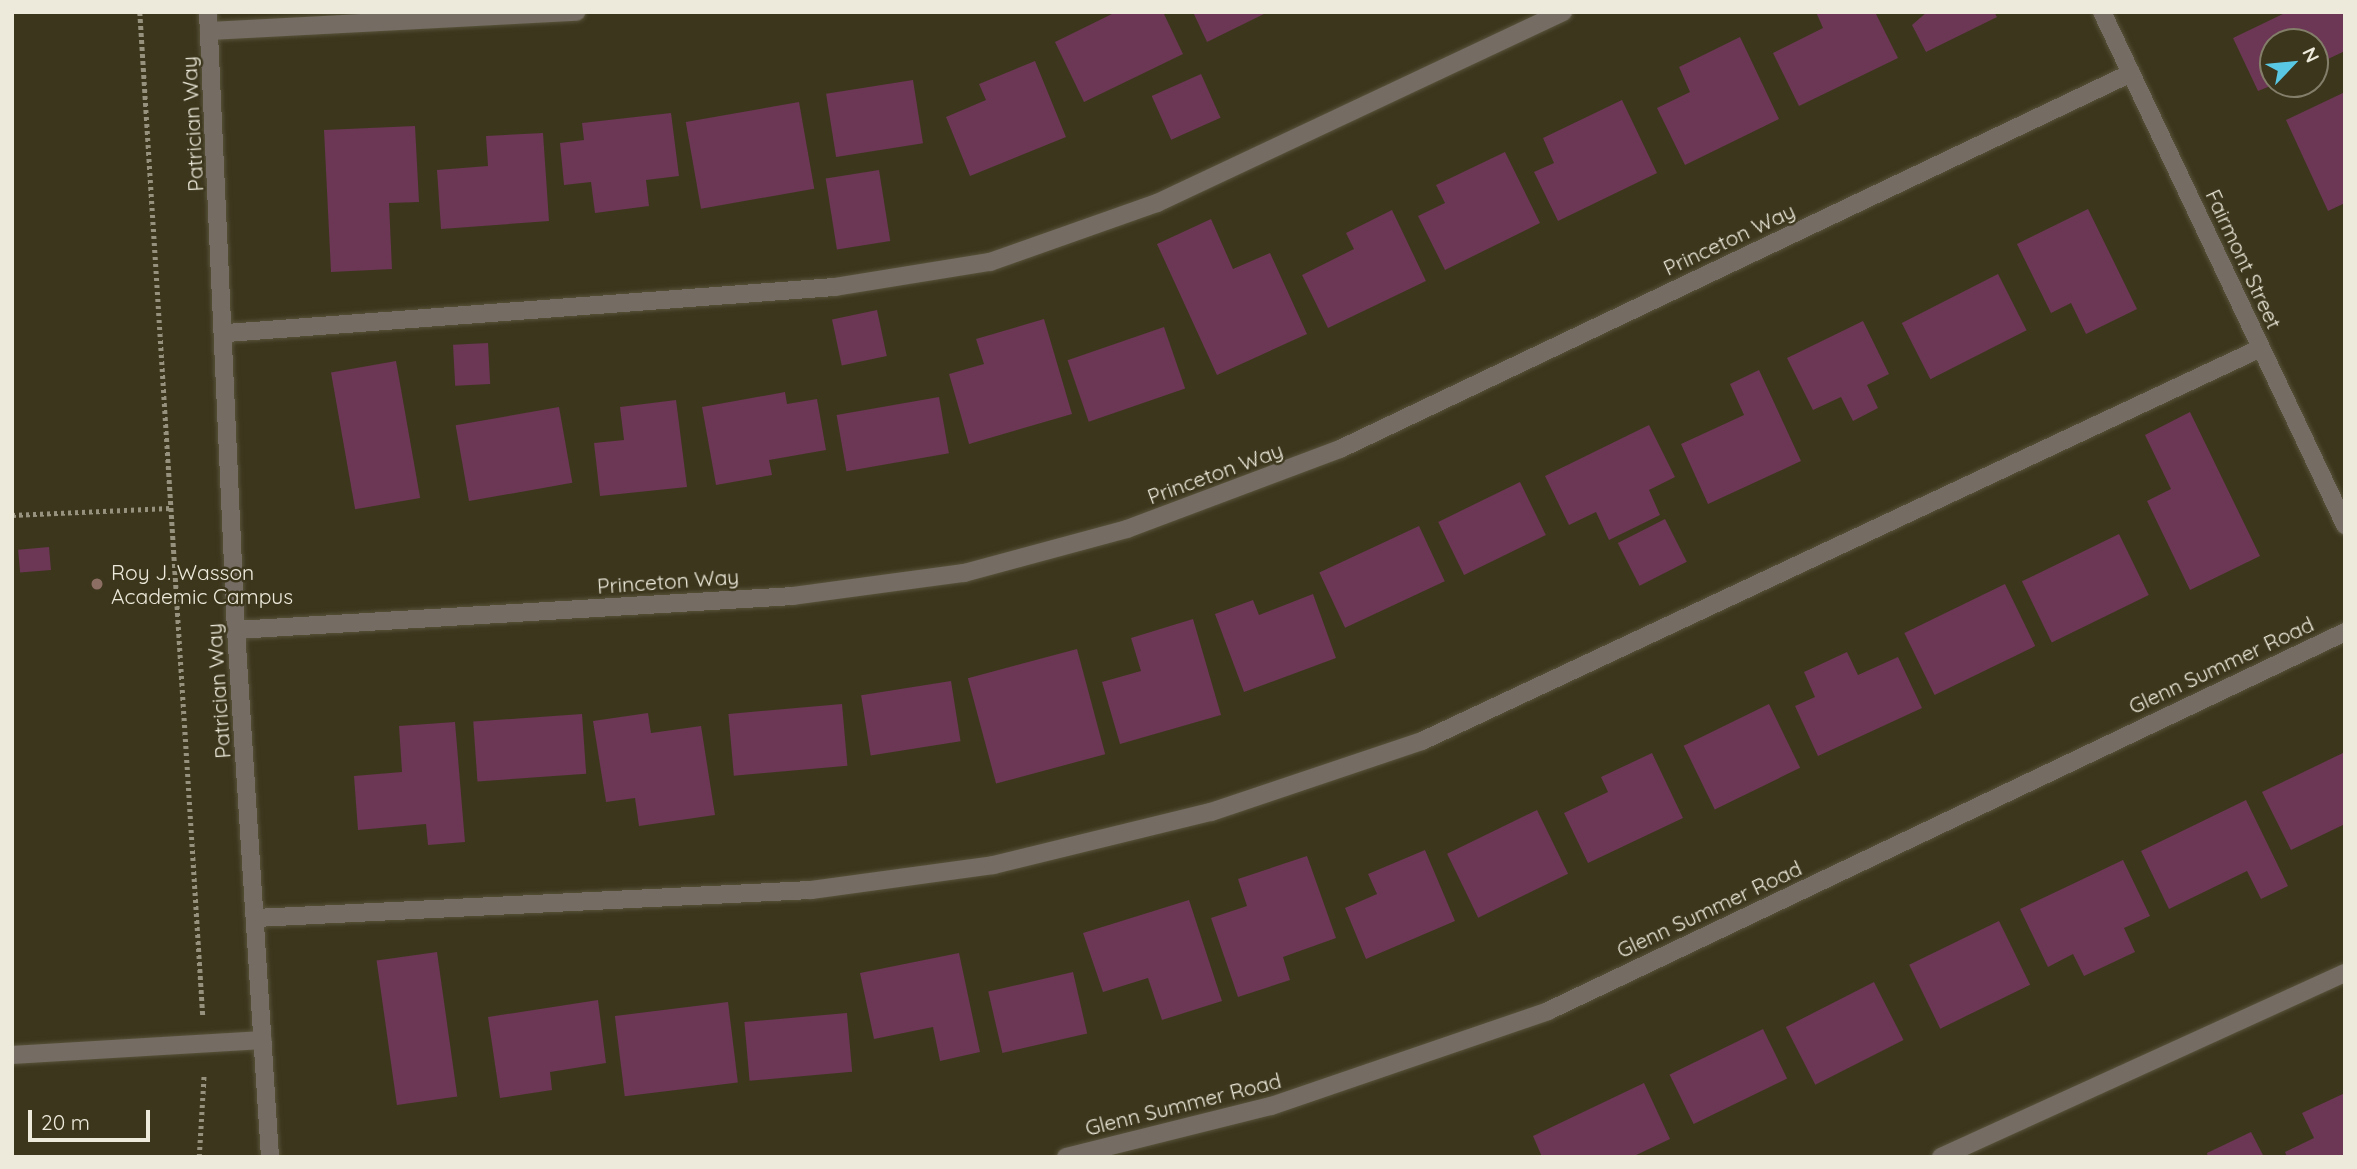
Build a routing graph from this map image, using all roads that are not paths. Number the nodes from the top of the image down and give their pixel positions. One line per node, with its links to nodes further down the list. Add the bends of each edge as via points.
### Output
1 (208, 12): 5 (street, Patrician Way)
2 (577, 12): 5 (street)
3 (1563, 12): 7 (street, via 1157,203 990,262 835,287)
4 (2102, 12): 6 (street, Fairmont Street)
5 (209, 31): 7 (street, Patrician Way)
6 (2131, 73): 8 (street, Fairmont Street); 10 (street, Princeton Way, via 1340,449 1127,529 964,573 793,596)
7 (227, 333): 10 (street, Patrician Way)
8 (2261, 348): 9 (street, Fairmont Street); 12 (street, via 1422,741 1211,812 993,865 811,890)
9 (2345, 525)
10 (236, 630): 12 (street, Patrician Way)
11 (2345, 632): 17 (street, Glenn Summer Road, via 1548,1011 1271,1106)
12 (256, 918): 14 (street, Patrician Way)
13 (2345, 973): 18 (street)
14 (263, 1040): 15 (street); 16 (street, Patrician Way)
15 (12, 1055)
16 (270, 1157)
17 (1066, 1157)
18 (1941, 1157)

